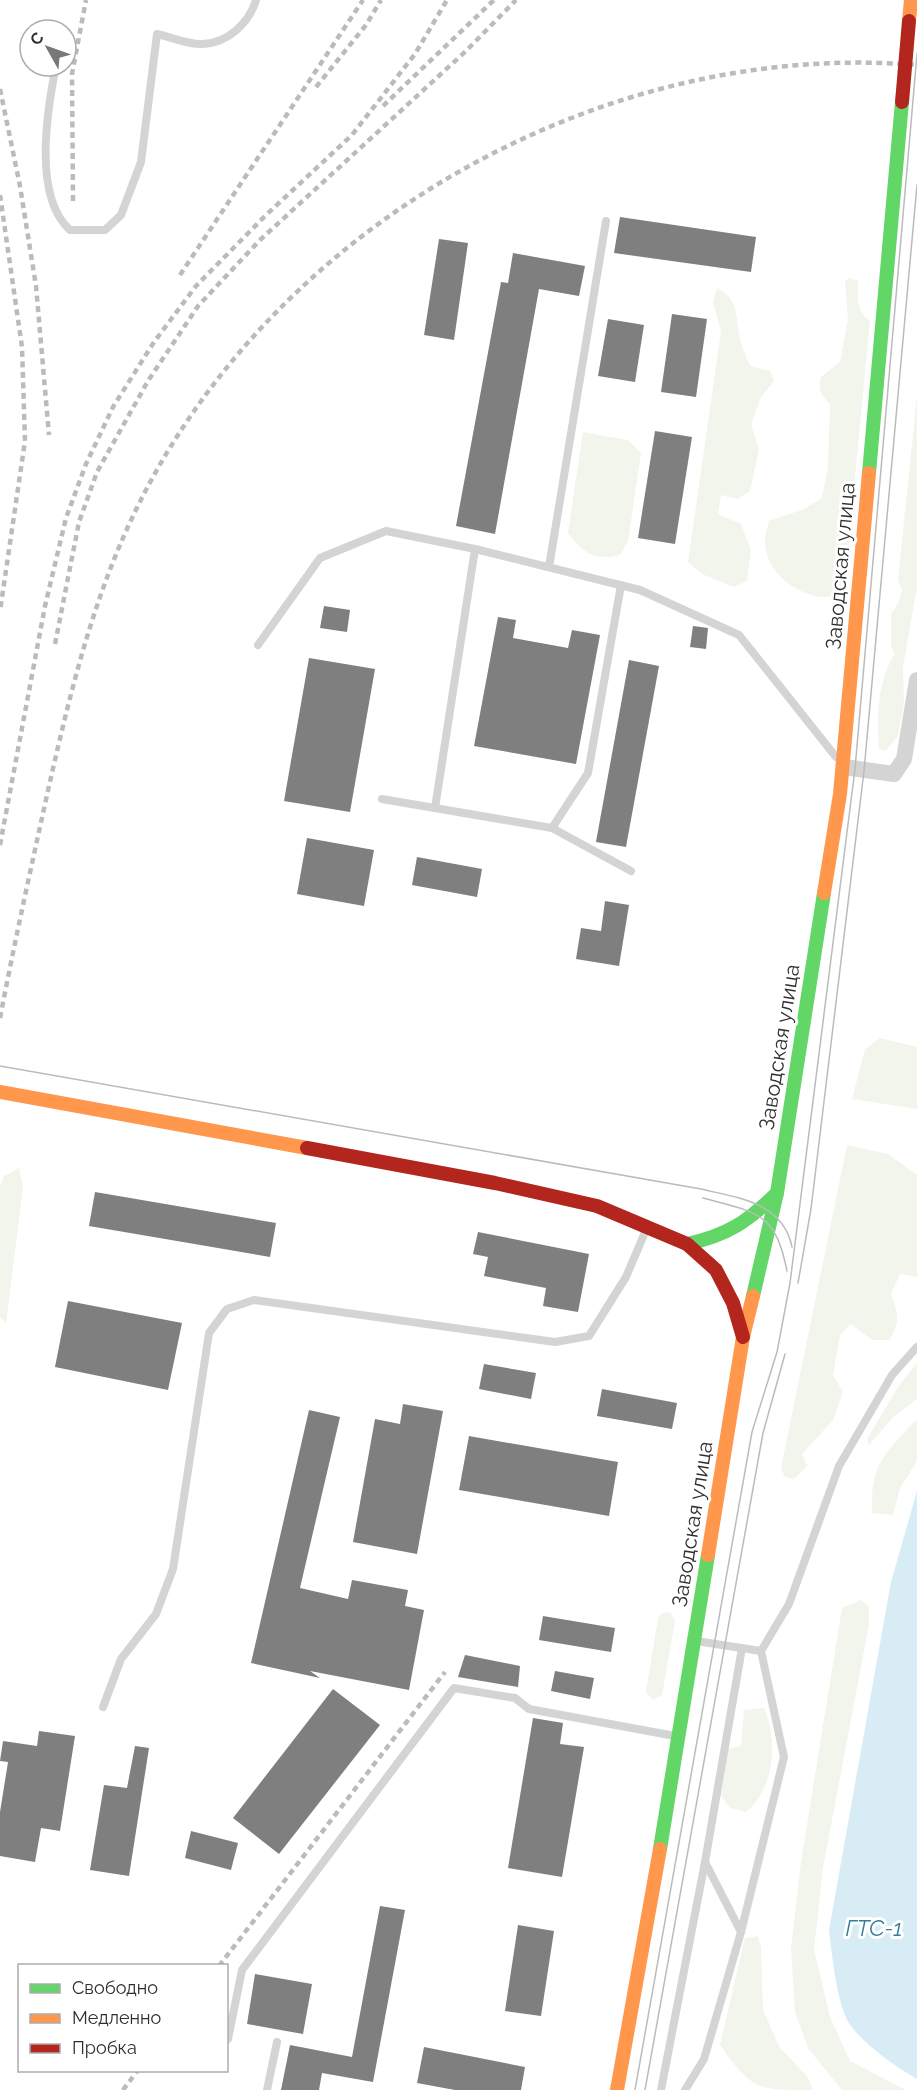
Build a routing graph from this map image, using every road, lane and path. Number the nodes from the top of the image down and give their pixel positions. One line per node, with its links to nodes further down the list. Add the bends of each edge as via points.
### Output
1 (256, 0): 3 (lane, via 252,15 228,38 202,44 157,34 141,162 121,215 105,230 70,230 58,220 48,188 46,112)
2 (911, 0): 10 (main road, Заводская улица, bridge)
3 (53, 78)
4 (606, 221): 6 (lane)
5 (475, 549): 6 (lane); 8 (lane, via 386,531 320,558); 12 (lane)
6 (549, 567): 7 (lane)
7 (621, 585): 10 (lane, via 740,634); 13 (lane, via 588,773)
8 (258, 645)
9 (917, 680): 10 (street, via 904,759 894,774)
10 (844, 767): 16 (main road, Заводская улица)
11 (382, 798): 12 (lane)
12 (435, 808): 13 (lane)
13 (552, 828): 14 (lane)
14 (631, 871)
15 (0, 1092): 17 (main road, via 495,1183 597,1206)
16 (777, 1193): 18 (main road, via 750,1220 721,1237); 19 (main road, Заводская улица)
17 (647, 1227): 18 (main road); 24 (lane, via 626,1277 589,1336 555,1342 254,1300 227,1309 209,1333 173,1569 156,1614 121,1659)
18 (687, 1244): 19 (main road, via 716,1270 733,1303)
19 (743, 1337): 21 (main road, Заводская улица)
20 (917, 1347): 23 (lane, via 892,1375 839,1466 789,1604)
21 (694, 1641): 22 (lane); 25 (main road, Заводская улица)
22 (742, 1648): 23 (lane); 26 (lane)
23 (761, 1651): 27 (lane, via 784,1757)
24 (103, 1707)
25 (678, 1736): 28 (lane, via 529,1709 515,1698 454,1688 242,1970); 31 (main road, Заводская улица)
26 (705, 1862): 27 (lane); 32 (lane)
27 (741, 1932): 33 (lane, via 704,2059)
28 (228, 2038)
29 (277, 2042): 30 (lane)
30 (267, 2090)
31 (617, 2090)
32 (661, 2090)
33 (685, 2090)

